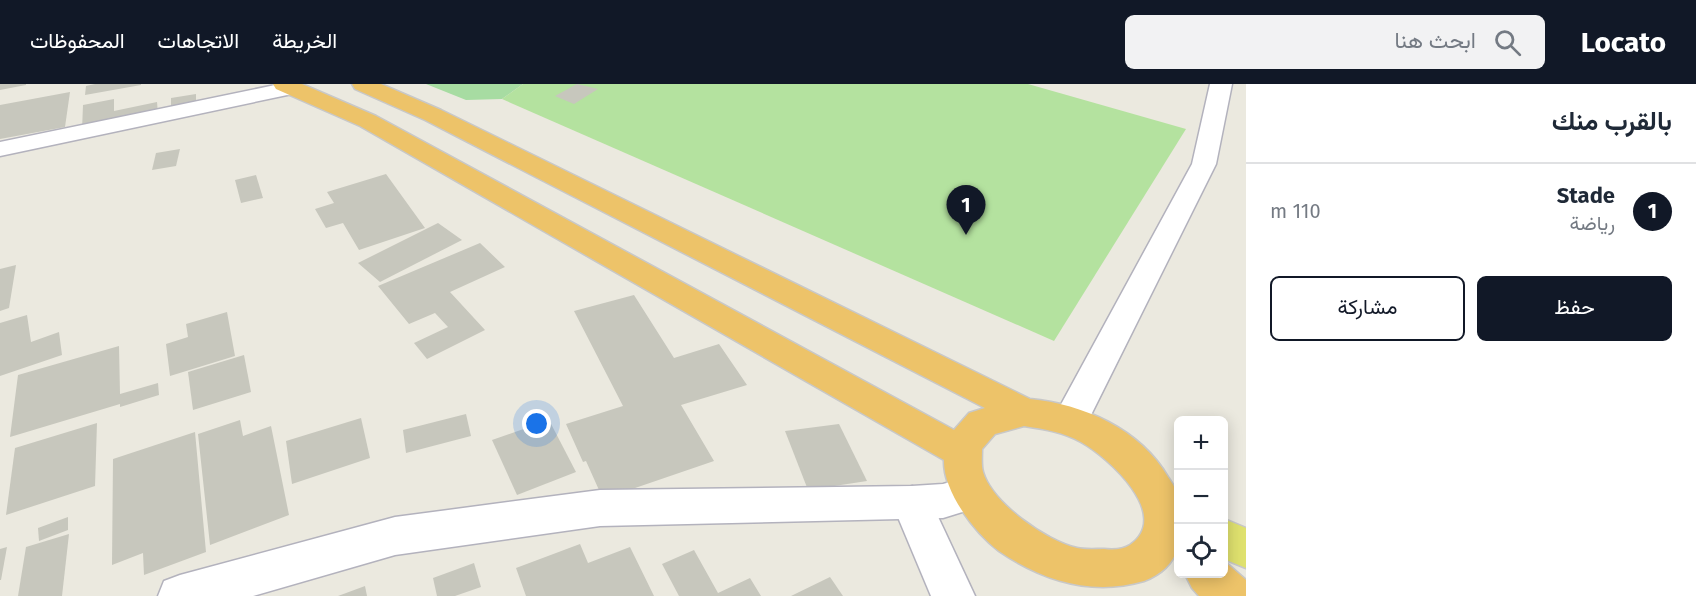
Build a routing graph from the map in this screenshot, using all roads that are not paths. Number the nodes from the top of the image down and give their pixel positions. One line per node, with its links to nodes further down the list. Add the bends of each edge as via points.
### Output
1 (363, 84): 5 (highway, via 433,115)
2 (1221, 84): 6 (street, via 1204,164)
3 (288, 86): 4 (street); 7 (highway, via 368,122)
4 (0, 149)
5 (1024, 412): 6 (highway); 7 (highway, via 1000,414 982,422 968,435)
6 (1070, 421): 10 (highway, via 1102,435 1130,457 1152,483)
7 (962, 452): 8 (highway, via 963,472)
8 (971, 494): 9 (street); 13 (highway, via 990,519 1018,543 1051,560)
9 (912, 503): 15 (street, via 600,508 395,536); 16 (street)
10 (1171, 527): 13 (highway, via 1146,560 1109,571)
11 (1228, 540): 12 (main road)
12 (1246, 549)
13 (1086, 570): 17 (highway)
14 (1212, 578): 18 (highway)
15 (180, 596)
16 (953, 596)
17 (1123, 596)
18 (1231, 596)

